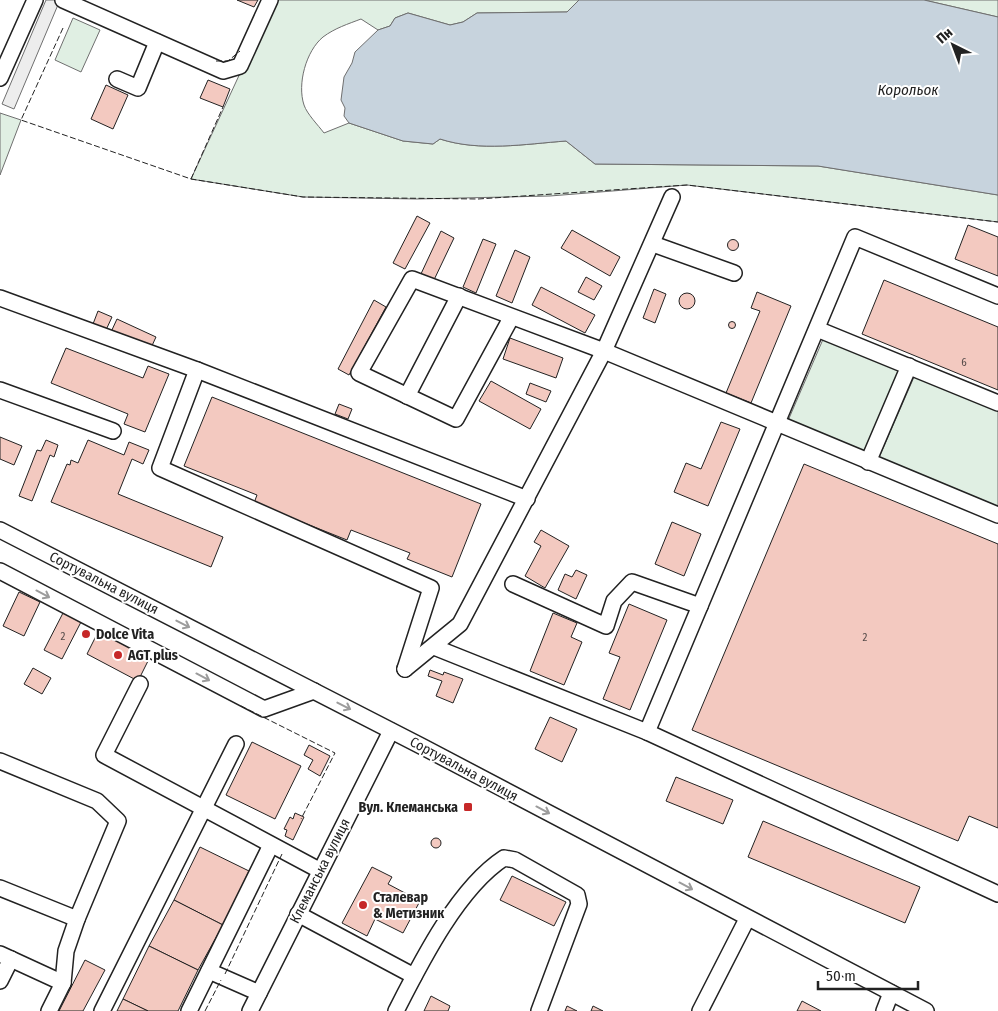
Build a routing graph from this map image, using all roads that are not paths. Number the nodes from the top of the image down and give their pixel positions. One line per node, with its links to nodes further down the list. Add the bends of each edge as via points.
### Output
1 (35, 0): 5 (street)
2 (64, 0): 4 (street)
3 (270, 0): 4 (street, via 240,66 223,71)
4 (157, 42): 6 (street, via 138,88)
5 (0, 78)
6 (117, 80)
7 (672, 196): 8 (street)
8 (653, 244): 9 (street); 15 (street)
9 (734, 273)
10 (459, 296): 13 (street); 19 (street); 19 (street, via 412,279 360,374)
11 (998, 296): 14 (street, via 856,237)
12 (0, 298): 17 (street)
13 (511, 318): 15 (street); 19 (street, via 456,418)
14 (817, 328): 16 (street); 21 (street)
15 (604, 351): 21 (street); 24 (street)
16 (909, 366): 20 (street); 23 (street)
17 (197, 370): 24 (street); 30 (street, via 160,468 431,588 405,669)
18 (0, 390): 22 (street)
19 (407, 396)
20 (998, 403)
21 (776, 424): 23 (street); 29 (street)
22 (113, 431)
23 (868, 462): 25 (street)
24 (527, 499): 30 (street, via 460,624)
25 (998, 515)
26 (0, 530): 32 (street, Сортувальна вулиця, one-way to 32)
27 (0, 571): 32 (street, one-way to 32, via 264,709)
28 (513, 584): 29 (street, via 606,626 614,601 632,582)
29 (700, 606): 34 (street)
30 (434, 646): 34 (street)
31 (140, 684): 37 (street, via 104,755)
32 (314, 691): 33 (street, Сортувальна вулиця, one-way to 33)
33 (391, 731): 39 (street, Клеманська вулиця); 44 (street, Сортувальна вулиця, one-way to 44)
34 (647, 732): 41 (street)
35 (236, 744): 37 (street)
36 (0, 761): 43 (street, via 97,801 118,822)
37 (204, 808): 38 (street); 53 (street)
38 (272, 844): 39 (street); 46 (street)
39 (320, 870): 42 (street, Клеманська вулиця)
40 (0, 888): 43 (street)
41 (998, 894)
42 (298, 914): 47 (street); 50 (street, Клеманська вулиця)
43 (77, 919): 49 (street, via 66,951)
44 (748, 919): 51 (street, Сортувальна вулиця); 58 (street)
45 (5, 957): 48 (street); 49 (street)
46 (209, 971): 50 (street); 54 (street)
47 (414, 976): 56 (street); 57 (street, via 456,907 493,866 504,858 515,860 570,890 577,895 579,904)
48 (0, 981)
49 (63, 983): 52 (street)
50 (259, 993): 55 (street, Клеманська вулиця)
51 (891, 993): 59 (street); 60 (street, Сортувальна вулиця)
52 (48, 1011)
53 (102, 1011)
54 (189, 1011)
55 (250, 1011)
56 (396, 1011)
57 (539, 1011)
58 (700, 1011)
59 (884, 1011)
60 (926, 1011)

